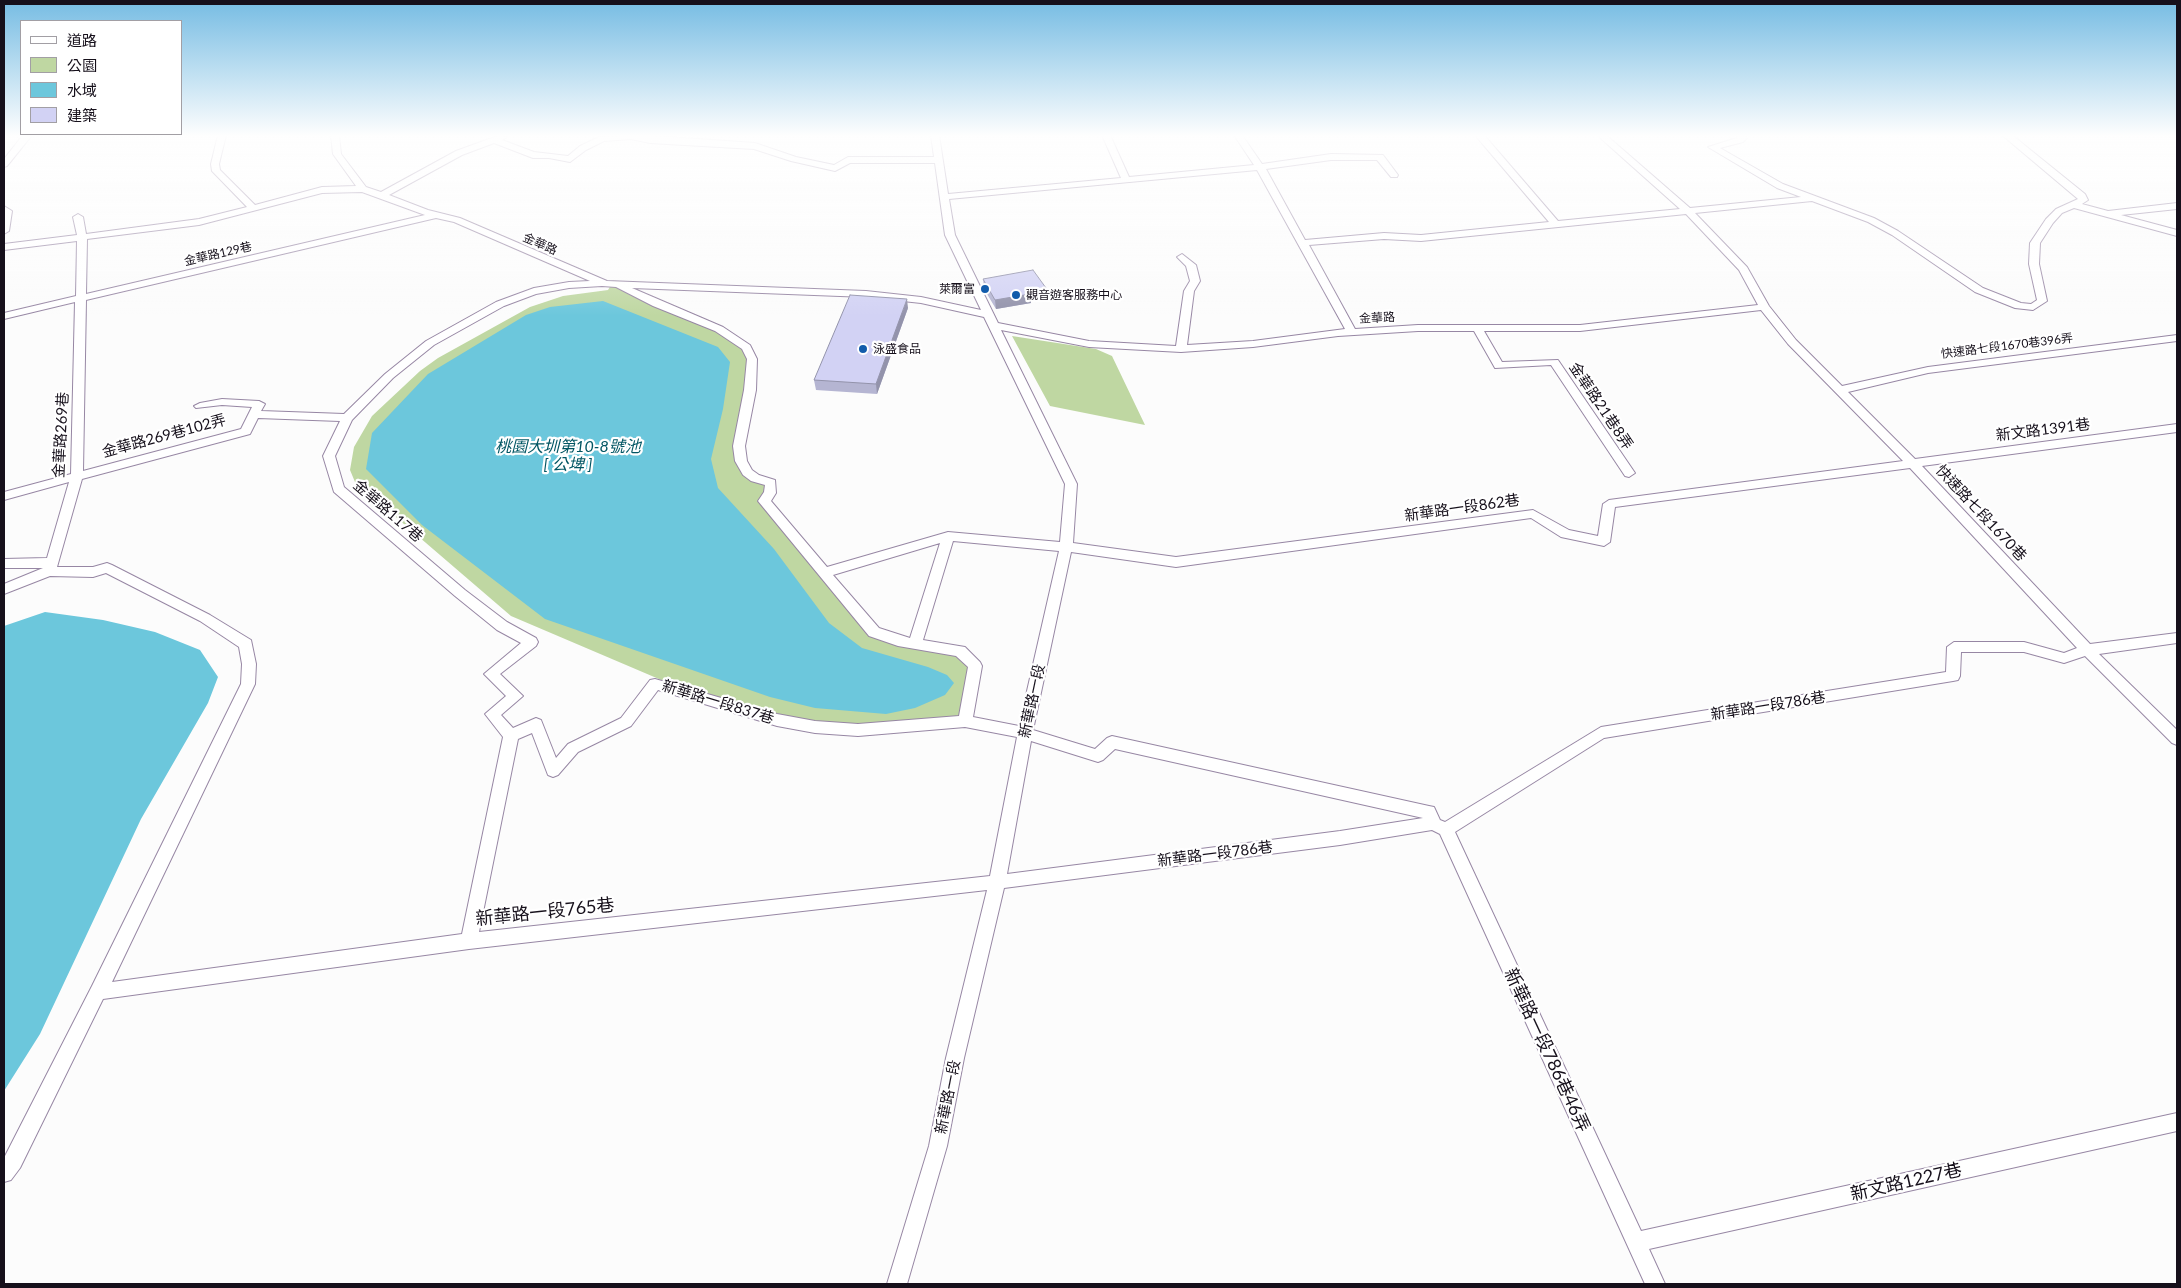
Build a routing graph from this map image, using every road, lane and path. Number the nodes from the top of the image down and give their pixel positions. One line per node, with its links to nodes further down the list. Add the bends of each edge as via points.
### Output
1 (239, 195): 14 (street)
2 (299, 195): 14 (street, 金華路)
3 (963, 195): 10 (street)
4 (1276, 195): 24 (street)
5 (1530, 195): 20 (street)
6 (1670, 195): 16 (street, 快速路七段1670巷)
7 (1804, 195): 11 (street)
8 (2081, 195): 12 (street, via 2083,200)
9 (381, 196): 18 (street, 金華路)
10 (944, 197): 32 (street, 新華路一段, via 950,235)
11 (1811, 198): 12 (street, via 1871,220 1979,290 2026,307 2040,304 2042,300 2034,264 2035,243 2053,217); 16 (street)
12 (2075, 205): 17 (street)
13 (2177, 206): 17 (street)
14 (252, 208): 23 (street, 金華路, via 199,222)
15 (4, 209): 21 (street, via 7,212)
16 (1689, 212): 20 (street); 30 (street, 快速路七段1670巷, via 1743,269)
17 (2105, 214): 22 (street)
18 (438, 215): 27 (street, 金華路, via 457,220); 29 (street, 金華路129巷)
19 (78, 217): 23 (street, 金華路269巷)
20 (1556, 225): 24 (street, via 1420,238 1384,236)
21 (4, 231)
22 (2177, 233)
23 (82, 236): 25 (street, 金華路); 29 (street, 金華路269巷)
24 (1302, 243): 34 (street)
25 (4, 247)
26 (1182, 257): 36 (street, via 1191,265 1195,281 1190,291)
27 (605, 284): 28 (street, 金華路); 40 (street, 金華路117巷, via 569,285 534,291 500,304 430,343 389,376)
28 (620, 286): 32 (street, 金華路, via 866,294 921,300); 50 (street, via 719,329 746,347 752,359 750,390 739,446 741,461 747,472 770,483 770,493 764,501)
29 (81, 298): 31 (street, 金華路129巷); 44 (street, 金華路269巷)
30 (1764, 307): 33 (street, 金華路, via 1580,328); 37 (street, 快速路七段1670巷, via 1792,342)
31 (4, 316)
32 (991, 320): 36 (street, 金華路, via 1089,344); 47 (street, 新華路一段, via 1071,484)
33 (1477, 328): 34 (street, 金華路); 43 (street, 金華路21巷8弄, via 1499,366 1554,362)
34 (1352, 332): 36 (street, 金華路)
35 (2177, 338): 37 (street, 快速路七段1670巷396弄, via 1928,370)
36 (1181, 349)
37 (1841, 390): 42 (street, 快速路七段1670巷)
38 (200, 406): 39 (street, 金華路269巷102弄, via 222,402 259,404)
39 (254, 415): 40 (street); 44 (street, 金華路269巷102弄, via 246,431)
40 (347, 418): 57 (street, 金華路117巷, via 329,456 338,489 467,599 502,626 531,642 491,674 516,696 492,714)
41 (2177, 428): 42 (street, 新文路1391巷)
42 (1912, 463): 47 (street, 新華路一段862巷, via 1609,504 1604,542 1565,534 1534,514 1176,562); 54 (street, 快速路七段1670巷)
43 (1629, 473)
44 (77, 477): 45 (street, 金華路269巷102弄); 49 (street, 金華路269巷)
45 (4, 496)
46 (948, 536): 47 (street); 50 (street); 53 (street)
47 (1066, 547): 56 (street, 新華路一段)
48 (4, 562): 49 (street)
49 (49, 567): 51 (street); 62 (street, via 93,572 107,568 205,618 246,644 250,664 248,684)
50 (822, 572): 53 (street, via 874,632)
51 (4, 589)
52 (2177, 638): 54 (street)
53 (915, 644): 55 (street, via 960,651 975,666)
54 (2087, 650): 58 (street, 快速路七段1670巷); 59 (street, 新華路一段786巷, via 2064,658 2024,647 1954,647 1953,676 1601,733)
55 (965, 721): 56 (street); 57 (street, 新華路一段837巷, via 858,730 815,727 777,720 655,684 626,722 573,748 553,771 536,724)
56 (1025, 733): 59 (street, via 1098,756 1112,742 1429,812); 60 (street, 新華路一段)
57 (511, 736): 61 (street)
58 (2177, 739)
59 (1439, 826): 60 (street, 新華路一段786巷); 65 (street, 新華路一段786巷46弄)
60 (997, 882): 61 (street, 新華路一段765巷); 66 (street, 新華路一段, via 955,1058 938,1146)
61 (469, 941): 62 (street, 新華路一段765巷)
62 (98, 992): 64 (street, via 13,1162)
63 (2177, 1122): 65 (street, 新文路1227巷)
64 (4, 1173)
65 (1635, 1242): 67 (street, 新華路一段786巷46弄)
66 (896, 1284)
67 (1655, 1284)

